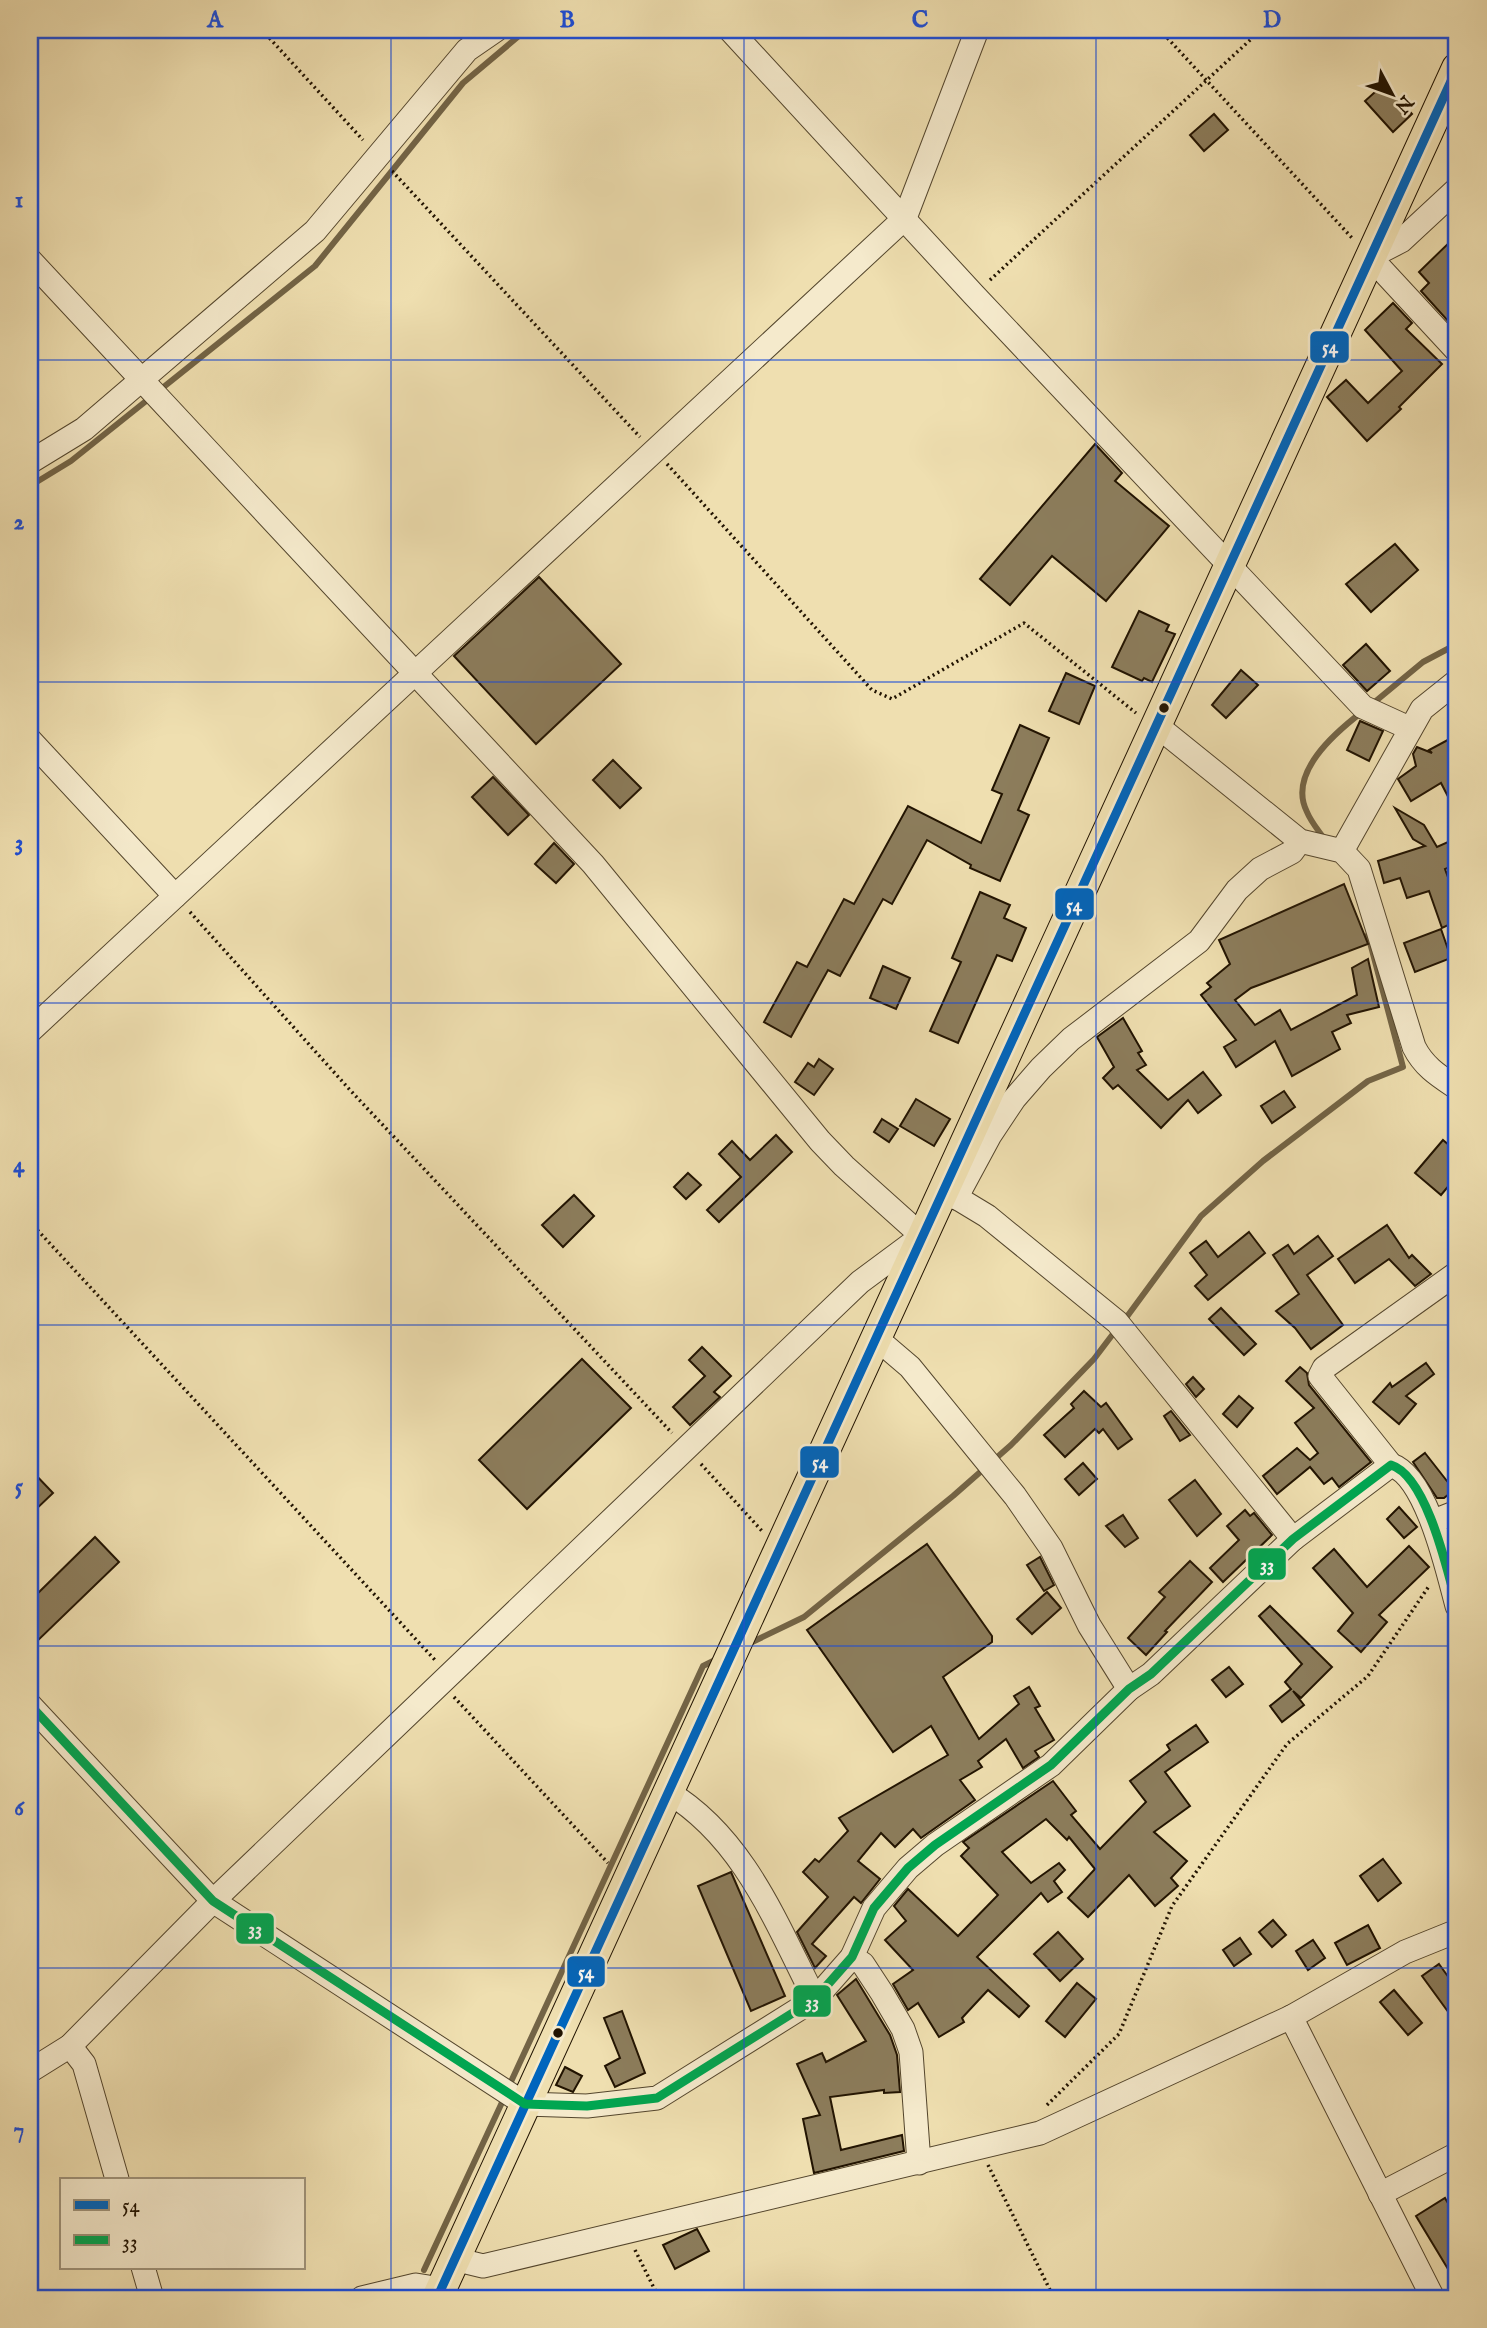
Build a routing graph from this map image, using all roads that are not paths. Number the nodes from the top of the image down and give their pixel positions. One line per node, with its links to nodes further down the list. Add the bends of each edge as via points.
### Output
1 (496, 30): 10 (street, via 467,50 315,231)
2 (730, 30): 6 (street)
3 (977, 30): 6 (street)
4 (1457, 68): 7 (main road)
5 (1457, 188): 7 (street, via 1401,241)
6 (905, 218): 12 (street); 13 (street)
7 (1370, 257): 9 (street); 12 (main road)
8 (30, 260): 10 (street)
9 (1457, 351)
10 (141, 381): 11 (street, via 84,429); 13 (street)
11 (30, 462)
12 (1230, 564): 15 (main road); 16 (street, via 1363,707)
13 (414, 673): 20 (street); 24 (street, via 593,864 828,1150)
14 (1457, 681): 16 (street, via 1422,709)
15 (1156, 725): 18 (street); 23 (main road)
16 (1409, 728): 19 (street)
17 (30, 740): 20 (street)
18 (1300, 841): 19 (street); 23 (street, via 1292,852 1260,869 1237,890 1199,941 1071,1039 1041,1068 1014,1099)
19 (1342, 851): 22 (street, via 1359,869 1420,1060)
20 (175, 896): 21 (street)
21 (30, 1031)
22 (1457, 1088)
23 (950, 1193): 24 (main road); 30 (street, via 987,1216 1117,1322)
24 (922, 1236): 26 (main road); 35 (street, via 860,1282)
25 (1457, 1273): 27 (street, via 1324,1368 1320,1376)
26 (876, 1338): 32 (street, via 911,1367 1014,1496 1051,1548 1089,1625); 34 (main road)
27 (1391, 1465): 29 (street, via 1414,1488); 30 (street)
28 (1457, 1512): 29 (street)
29 (1434, 1521): 31 (street)
30 (1293, 1539): 32 (street, via 1151,1674)
31 (1457, 1606)
32 (1129, 1689): 37 (street, via 1051,1765 935,1844 908,1868 874,1908)
33 (30, 1705): 35 (street)
34 (668, 1792): 38 (street, via 710,1821 725,1838 751,1877); 42 (main road)
35 (213, 1902): 40 (street); 42 (street)
36 (1457, 1931): 39 (street, via 1405,1952)
37 (852, 1957): 38 (street); 44 (street, via 863,1964 882,1993 911,2052)
38 (815, 1999): 42 (street, via 657,2098 587,2106)
39 (1290, 2017): 44 (street, via 1070,2122); 46 (street)
40 (70, 2046): 41 (street); 45 (street, via 84,2064)
41 (30, 2071)
42 (525, 2104): 47 (main road)
43 (1457, 2154): 46 (street)
44 (919, 2164): 47 (street, via 483,2266)
45 (117, 2178)
46 (1380, 2194): 52 (street)
47 (454, 2259): 49 (main road)
48 (143, 2268): 50 (street)
49 (439, 2293): 51 (street, via 416,2285)
50 (152, 2298)
51 (362, 2298)
52 (1433, 2298)

